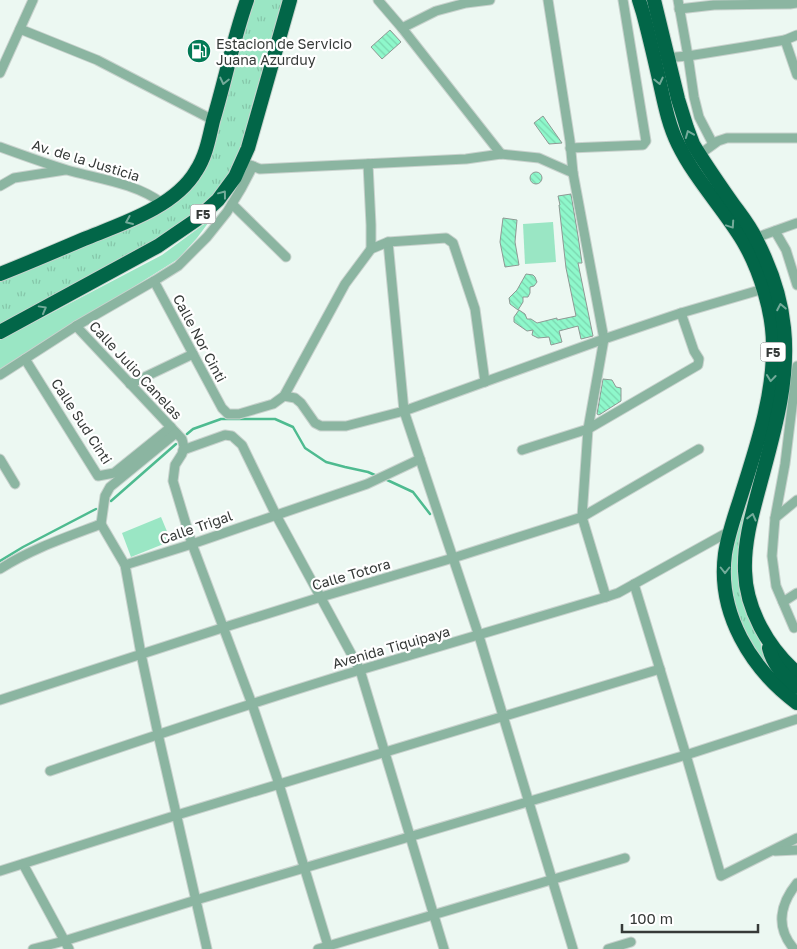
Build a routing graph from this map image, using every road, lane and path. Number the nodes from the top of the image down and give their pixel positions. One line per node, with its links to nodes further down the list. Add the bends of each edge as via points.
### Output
1 (33, 0): 14 (street)
2 (290, 0): 28 (highway, F5, via 248,148)
3 (378, 0): 13 (street)
4 (490, 0): 13 (street, via 436,11)
5 (548, 0): 25 (street)
6 (623, 0): 25 (street, via 646,142 644,145)
7 (639, 0): 18 (highway, F5)
8 (654, 0): 18 (highway, F5)
9 (245, 1): 21 (highway, F5, one-way to 21)
10 (773, 2): 11 (street); 12 (street)
11 (797, 3)
12 (678, 4): 17 (street)
13 (402, 28): 26 (street)
14 (20, 29): 19 (street); 21 (street, via 97,60)
15 (797, 35): 16 (street)
16 (785, 40): 17 (street); 20 (street)
17 (688, 56): 18 (street); 23 (street, via 699,117)
18 (661, 58): 27 (highway, F5, via 693,144)
19 (0, 72)
20 (797, 75)
21 (213, 120): 33 (highway, F5, via 197,171 184,188)
22 (797, 138): 23 (street, via 727,138)
23 (714, 144): 27 (street)
24 (0, 148): 30 (street, Av. de la Justicia)
25 (570, 148): 31 (street)
26 (501, 154): 29 (street); 31 (street, via 538,158)
27 (694, 158): 37 (highway, F5)
28 (247, 164): 29 (street, via 260,169); 34 (street, via 241,189); 47 (highway, F5, one-way to 28, via 158,246 218,200)
29 (368, 164): 39 (street)
30 (67, 170): 32 (street, via 14,178); 33 (street, Av. de la Justicia, via 138,189)
31 (573, 173): 48 (street)
32 (0, 186)
33 (162, 203): 41 (highway, F5, one-way to 41, via 141,216)
34 (232, 204): 40 (street); 42 (street, via 207,237 178,266)
35 (797, 223): 36 (street)
36 (775, 231): 37 (street); 43 (street, via 786,250)
37 (749, 240): 44 (highway, F5); 82 (highway, F5, one-way to 37, via 747,585 746,552 749,527 775,423 786,351 780,303 773,278)
38 (388, 242): 39 (street); 53 (street, via 446,238 453,243 475,309); 56 (street)
39 (371, 249): 55 (street, via 345,284)
40 (286, 257)
41 (0, 274)
42 (154, 282): 46 (street); 49 (street, Calle Nor Cinti)
43 (797, 285)
44 (763, 289): 45 (street); 70 (highway, F5, one-way to 70, via 773,344 771,384)
45 (680, 313): 48 (street); 57 (street, via 698,364)
46 (76, 326): 50 (street); 54 (street, Calle Julio Canelas)
47 (0, 332)
48 (604, 339): 53 (street); 57 (street)
49 (193, 354): 54 (street); 55 (street, Calle Nor Cinti, via 228,414 273,404)
50 (26, 359): 52 (street); 58 (street, Calle Sud Cinti, via 98,476 114,473)
51 (797, 366): 68 (street)
52 (0, 375)
53 (484, 382): 56 (street)
54 (130, 384): 58 (street, Calle Julio Canelas)
55 (284, 396): 56 (street, via 301,403 315,423 321,426 346,426)
56 (404, 411): 63 (street)
57 (588, 428): 60 (street); 67 (street)
58 (174, 430): 59 (street, via 182,439); 69 (street, via 110,487 105,496)
59 (183, 450): 66 (street, via 225,435 232,436 242,445); 71 (street, via 175,465 173,481)
60 (522, 450)
61 (699, 450): 67 (street, Calle Totora)
62 (0, 459): 64 (street)
63 (420, 459): 66 (street, Calle Trigal, via 367,484); 72 (street)
64 (15, 484)
65 (797, 500): 68 (street)
66 (276, 515): 71 (street, Calle Trigal); 77 (street)
67 (582, 517): 72 (street, Calle Totora); 78 (street)
68 (775, 518): 79 (street, via 772,556 776,586)
69 (101, 524): 73 (street); 74 (street, via 40,548)
70 (730, 531): 75 (street, Avenida Tiquipaya); 90 (highway, F5, one-way to 90, via 724,574 732,620 750,655 764,673)
71 (192, 544): 73 (street, Calle Trigal); 80 (street)
72 (453, 558): 77 (street, Calle Totora); 83 (street)
73 (125, 565): 84 (street)
74 (0, 569)
75 (634, 584): 78 (street, Avenida Tiquipaya); 85 (street)
76 (797, 593): 79 (street)
77 (321, 597): 80 (street, Calle Totora); 86 (street)
78 (606, 597): 83 (street, Avenida Tiquipaya)
79 (783, 602): 81 (street)
80 (222, 628): 84 (street, Calle Totora); 91 (street)
81 (794, 628)
82 (765, 634): 87 (highway, F5); 88 (highway, via 774,662)
83 (479, 636): 86 (street, Avenida Tiquipaya); 92 (street)
84 (142, 654): 89 (street, Calle Totora); 94 (street)
85 (660, 669): 92 (street); 96 (street)
86 (360, 670): 91 (street, Avenida Tiquipaya); 95 (street)
87 (797, 673)
88 (797, 687)
89 (0, 700)
90 (797, 703)
91 (252, 704): 94 (street, Avenida Tiquipaya); 98 (street)
92 (504, 716): 95 (street); 99 (street)
93 (797, 719): 96 (street)
94 (158, 734): 97 (street, Avenida Tiquipaya); 100 (street)
95 (384, 753): 98 (street); 101 (street)
96 (686, 754): 99 (street); 104 (street, via 721,876)
97 (50, 770)
98 (279, 784): 100 (street); 107 (street)
99 (529, 801): 101 (street); 109 (street)
100 (177, 815): 106 (street); 112 (street)
101 (410, 837): 107 (street); 114 (street)
102 (797, 838): 104 (street)
103 (797, 850): 104 (street)
104 (771, 851)
105 (625, 858): 109 (street)
106 (23, 864): 108 (street); 116 (street)
107 (303, 868): 112 (street); 118 (street)
108 (0, 871)
109 (552, 879): 114 (street); 123 (street)
110 (797, 883): 113 (street)
111 (797, 894): 113 (street)
112 (196, 900): 116 (street); 120 (street)
113 (785, 902): 125 (street, via 784,931)
114 (434, 915): 118 (street); 122 (street)
115 (631, 942): 124 (street)
116 (66, 945): 117 (street)
117 (47, 947): 119 (street)
118 (328, 948): 121 (street)
119 (33, 949)
120 (207, 949)
121 (318, 949)
122 (444, 949)
123 (573, 949)
124 (608, 949)
125 (794, 949)

